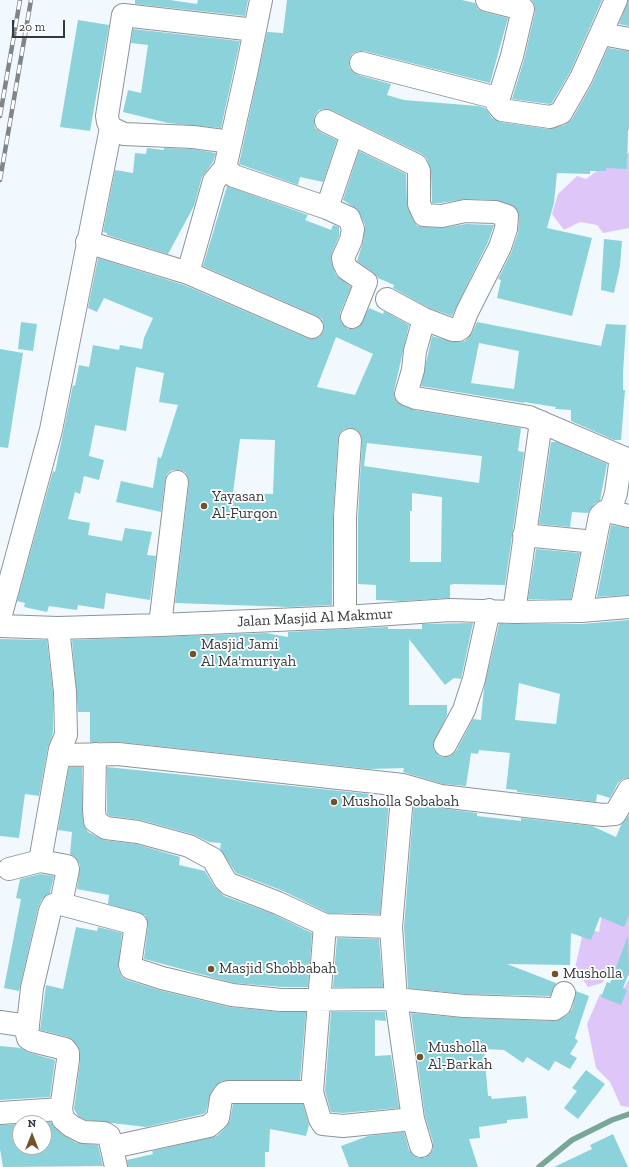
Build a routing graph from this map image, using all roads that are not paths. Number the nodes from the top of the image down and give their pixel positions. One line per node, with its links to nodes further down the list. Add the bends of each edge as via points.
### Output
1 (261, 0): 5 (street)
2 (487, 0): 9 (street, via 523,9 512,56)
3 (616, 0): 6 (street)
4 (123, 7): 5 (street); 11 (street, via 107,116)
5 (255, 30): 13 (street)
6 (602, 34): 7 (street); 9 (street, via 581,78 558,115 550,117 502,110 496,104)
7 (629, 39)
8 (361, 64): 9 (street)
9 (497, 98)
10 (326, 121): 12 (street)
11 (111, 128): 13 (street, via 124,134 193,137); 16 (street)
12 (352, 134): 15 (street); 20 (street, via 416,165 419,172 419,204 424,215 442,216 465,211 495,212 507,216 500,247 461,328 453,330)
13 (231, 142): 14 (street)
14 (224, 168): 15 (street, via 234,176); 17 (street, via 214,182)
15 (327, 208): 19 (street, via 349,218 353,224 352,236 343,258 344,263 347,269 366,282)
16 (87, 242): 17 (street); 34 (street, via 51,430)
17 (188, 273): 21 (street)
18 (387, 299): 20 (street)
19 (352, 317)
20 (424, 319): 22 (street, via 406,394 416,398 529,417)
21 (312, 326)
22 (541, 422): 24 (street); 27 (street)
23 (350, 440): 33 (street, via 345,517)
24 (625, 458): 26 (street, via 616,493)
25 (176, 482): 35 (street)
26 (619, 514): 28 (street, via 604,512 600,516)
27 (524, 535): 28 (street); 32 (street)
28 (595, 542): 31 (street)
29 (629, 606): 31 (street, Jalan Masjid Al Makmur)
30 (489, 610): 32 (street, Jalan Masjid Al Makmur); 33 (street, Jalan Masjid Al Makmur); 38 (street, via 474,679 464,710)
31 (581, 611): 32 (street, Jalan Masjid Al Makmur)
32 (514, 612)
33 (345, 617): 35 (street, Jalan Masjid Al Makmur)
34 (0, 618)
35 (160, 625): 37 (street, Jalan Masjid Al Makmur)
36 (0, 626): 37 (street, Jalan Masjid Al Makmur)
37 (58, 628): 40 (street, via 66,715 66,735)
38 (445, 745)
39 (95, 754): 40 (street); 41 (street, via 118,754); 46 (street, via 95,821 106,828 138,832 190,846 213,859 224,880 229,884)
40 (59, 755): 43 (street)
41 (403, 786): 42 (street, via 442,796 603,815 615,814); 47 (street)
42 (629, 790)
43 (40, 861): 44 (street); 45 (street, via 67,866)
44 (3, 871)
45 (61, 904): 50 (street, via 136,924 131,968 232,995); 52 (street, via 54,905 50,911 32,988)
46 (326, 925): 47 (street); 50 (street)
47 (391, 927): 49 (street)
48 (564, 994): 49 (street, via 560,1005 554,1009 464,1006)
49 (396, 999): 50 (street); 56 (street)
50 (319, 1001): 53 (street)
51 (0, 1022): 52 (street)
52 (28, 1026): 54 (street, via 28,1038 65,1048 68,1053)
53 (312, 1092): 56 (street, via 323,1124 343,1126); 58 (street, via 225,1093 221,1098 218,1118 209,1126)
54 (60, 1109): 55 (street); 58 (street, via 63,1119 70,1126 84,1132 104,1133 109,1136)
55 (0, 1113)
56 (413, 1119): 57 (street)
57 (422, 1146)
58 (115, 1157)

